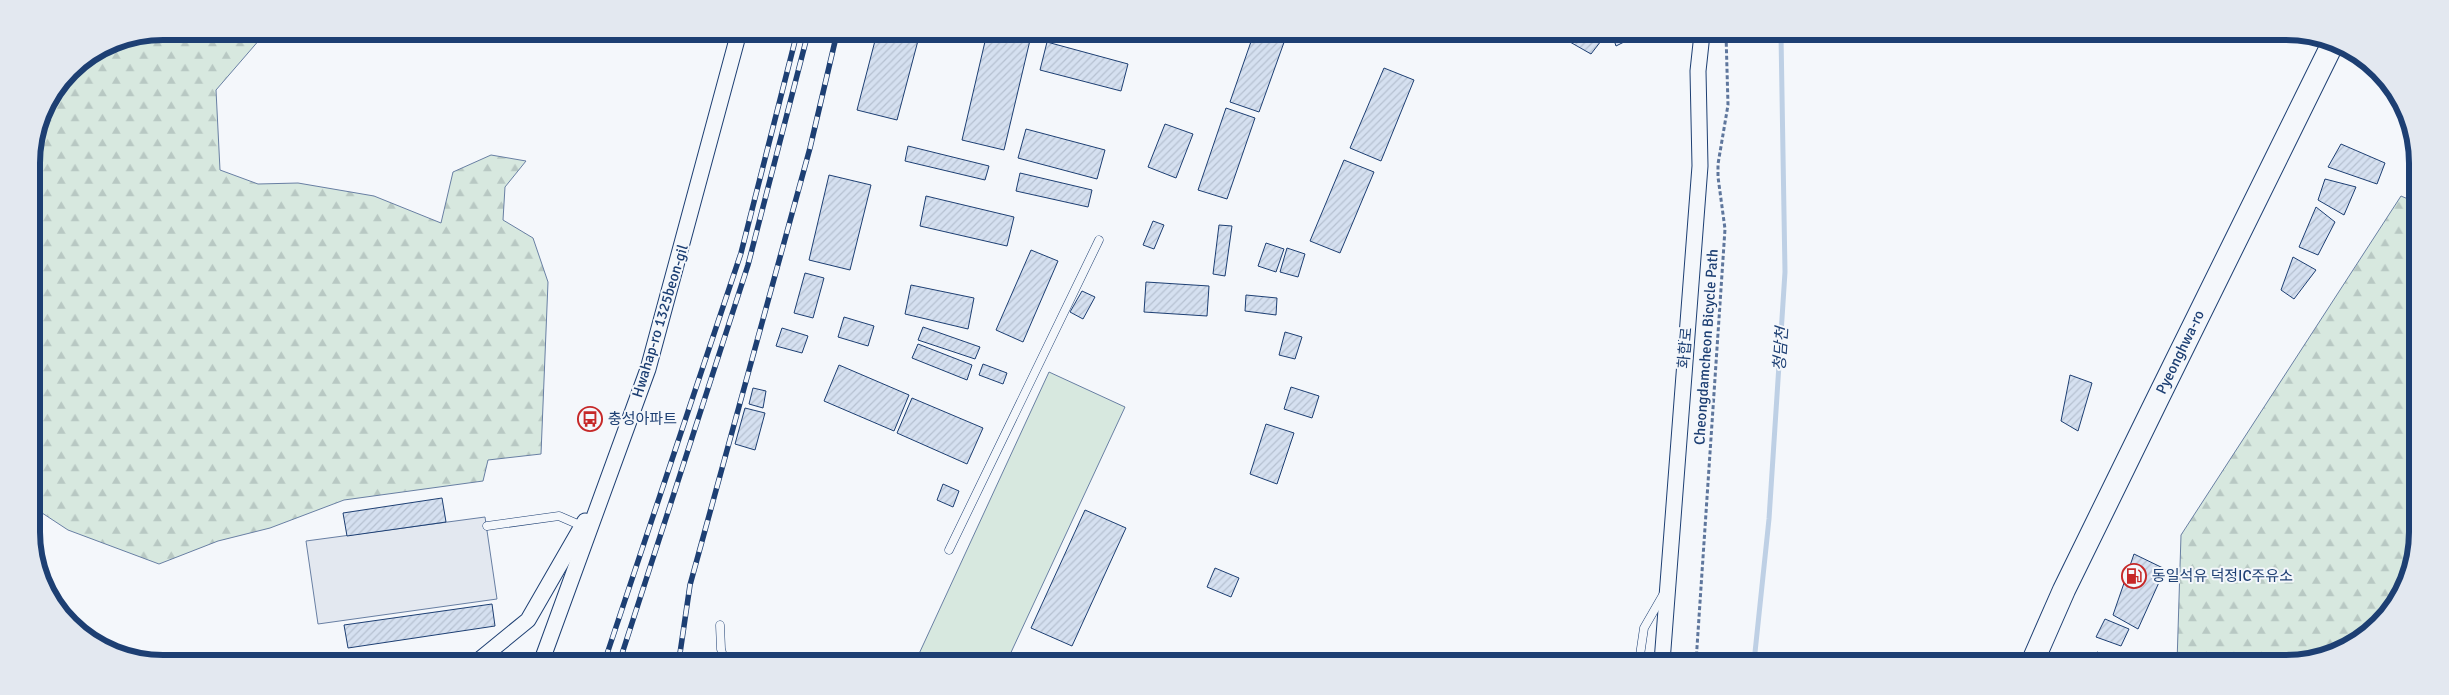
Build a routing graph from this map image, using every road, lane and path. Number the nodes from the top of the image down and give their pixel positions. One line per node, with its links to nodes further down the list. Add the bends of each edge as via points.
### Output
1 (737, 40): 6 (street, Hwahap-ro 1325beon-gil, via 648,370)
2 (1701, 40): 10 (street, 화합로, via 1698,71 1700,166)
3 (1726, 40): 17 (path, Cheongdamcheon Bicycle Path, via 1728,105 1718,164 1725,229)
4 (2330, 48): 18 (main road, Pyeonghwa-ro, via 2064,590)
5 (1099, 240): 9 (lane)
6 (608, 481): 8 (street); 13 (street, Hwahap-ro 1325beon-gil)
7 (487, 526): 8 (lane, via 559,516)
8 (582, 526): 12 (street, via 528,620)
9 (949, 550)
10 (1666, 589): 15 (lane, via 1644,628); 16 (street, 화합로)
11 (720, 625): 14 (lane)
12 (485, 655)
13 (544, 655)
14 (723, 655)
15 (1640, 655)
16 (1662, 655)
17 (1696, 655)
18 (2036, 655)

